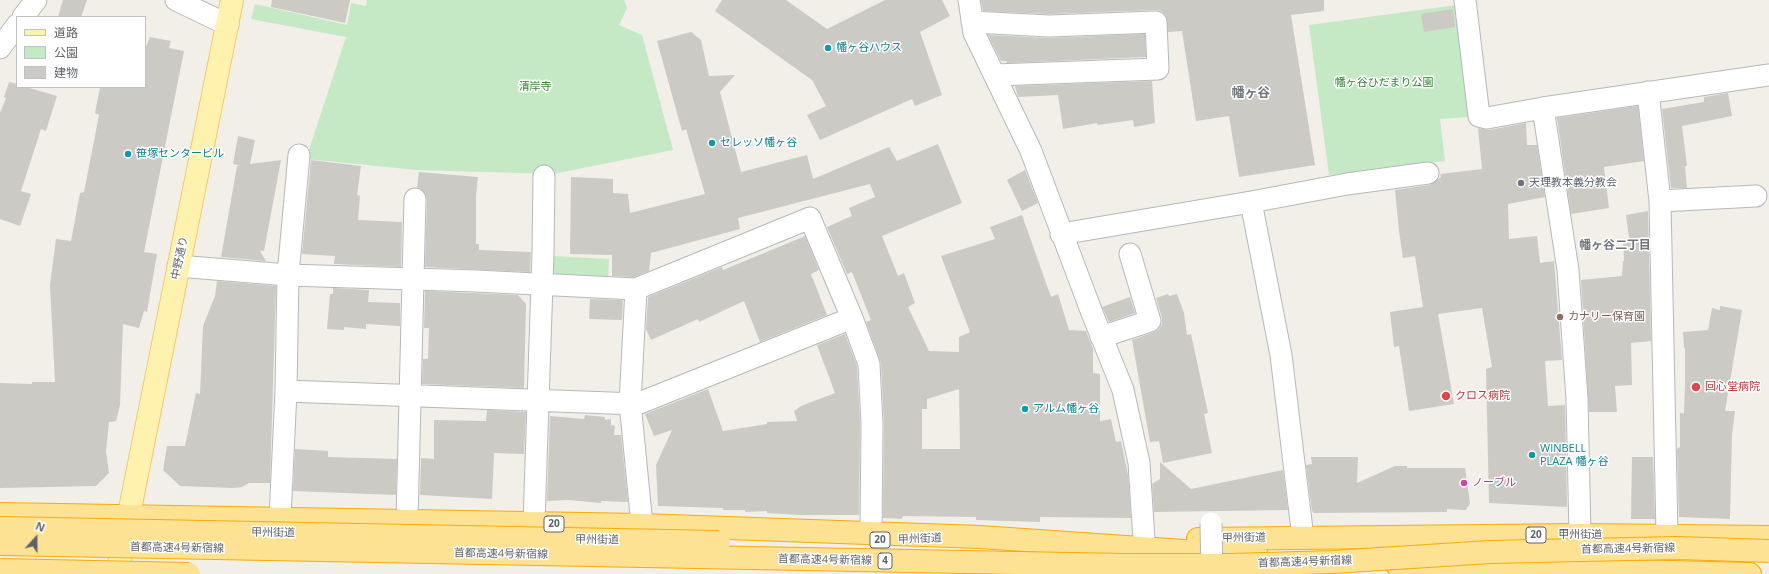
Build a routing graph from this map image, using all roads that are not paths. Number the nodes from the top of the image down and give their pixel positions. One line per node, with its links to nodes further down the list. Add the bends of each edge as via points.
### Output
1 (36, 0): 6 (street)
2 (176, 0): 8 (street)
3 (232, 0): 8 (main road, 中野通り)
4 (969, 0): 7 (street)
5 (1465, 0): 14 (street, via 1479,116 1487,118)
6 (24, 16)
7 (972, 22): 11 (street, via 974,33); 11 (street, via 1049,26 1156,22 1158,69)
8 (228, 25): 24 (main road, 中野通り)
9 (16, 26): 10 (street)
10 (0, 48)
11 (995, 75): 22 (street, via 1031,151)
12 (1769, 75): 13 (street)
13 (1648, 92): 14 (street); 20 (street)
14 (1543, 108): 44 (street, via 1568,270 1577,399)
15 (299, 155): 25 (street)
16 (1428, 173): 21 (street, via 1347,184)
17 (544, 176): 27 (street)
18 (1756, 196): 20 (street)
19 (416, 199): 26 (street)
20 (1660, 200): 45 (street)
21 (1251, 202): 22 (street); 48 (street, via 1281,355)
22 (1061, 234): 30 (street)
23 (1130, 254): 30 (street, via 1150,321)
24 (188, 267): 25 (street); 36 (main road, 中野通り)
25 (288, 275): 26 (street); 31 (street)
26 (413, 279): 27 (street); 32 (street)
27 (542, 284): 28 (street); 33 (street)
28 (636, 289): 29 (street, via 810,218); 34 (street)
29 (852, 318): 34 (street, via 637,404); 43 (street, via 869,364 872,387)
30 (1101, 337): 49 (street, via 1123,390 1132,427 1139,463)
31 (286, 391): 32 (street); 37 (street)
32 (410, 395): 33 (street); 38 (street)
33 (538, 400): 34 (street); 39 (street)
34 (630, 403): 41 (street)
35 (0, 514): 36 (highway, 20)
36 (128, 516): 37 (highway, 20); 53 (main road, 中野通り)
37 (280, 518): 38 (highway, 20)
38 (407, 521): 39 (highway, 20)
39 (534, 523): 41 (highway, 20)
40 (1211, 523): 55 (street, bridge)
41 (642, 525): 43 (highway, 20)
42 (0, 528): 46 (highway, 甲州街道 / 20, bridge, via 779,544)
43 (871, 534): 46 (highway, 20)
44 (1580, 535): 45 (highway, 甲州街道 / 20); 48 (highway, 甲州街道 / 20)
45 (1667, 535): 47 (highway, 甲州街道 / 20)
46 (980, 537): 49 (highway, 甲州街道 / 20); 56 (highway, via 1417,567)
47 (1769, 537)
48 (1303, 538): 49 (highway, 甲州街道 / 20)
49 (1144, 540)
50 (0, 544): 51 (highway, 首都高速4号新宿線 / 4, bridge, via 1125,565 1333,562 1490,552 1678,548)
51 (1769, 551)
52 (0, 570): 54 (highway, bridge)
53 (117, 574)
54 (189, 574)
55 (1212, 574)
56 (1750, 574)

